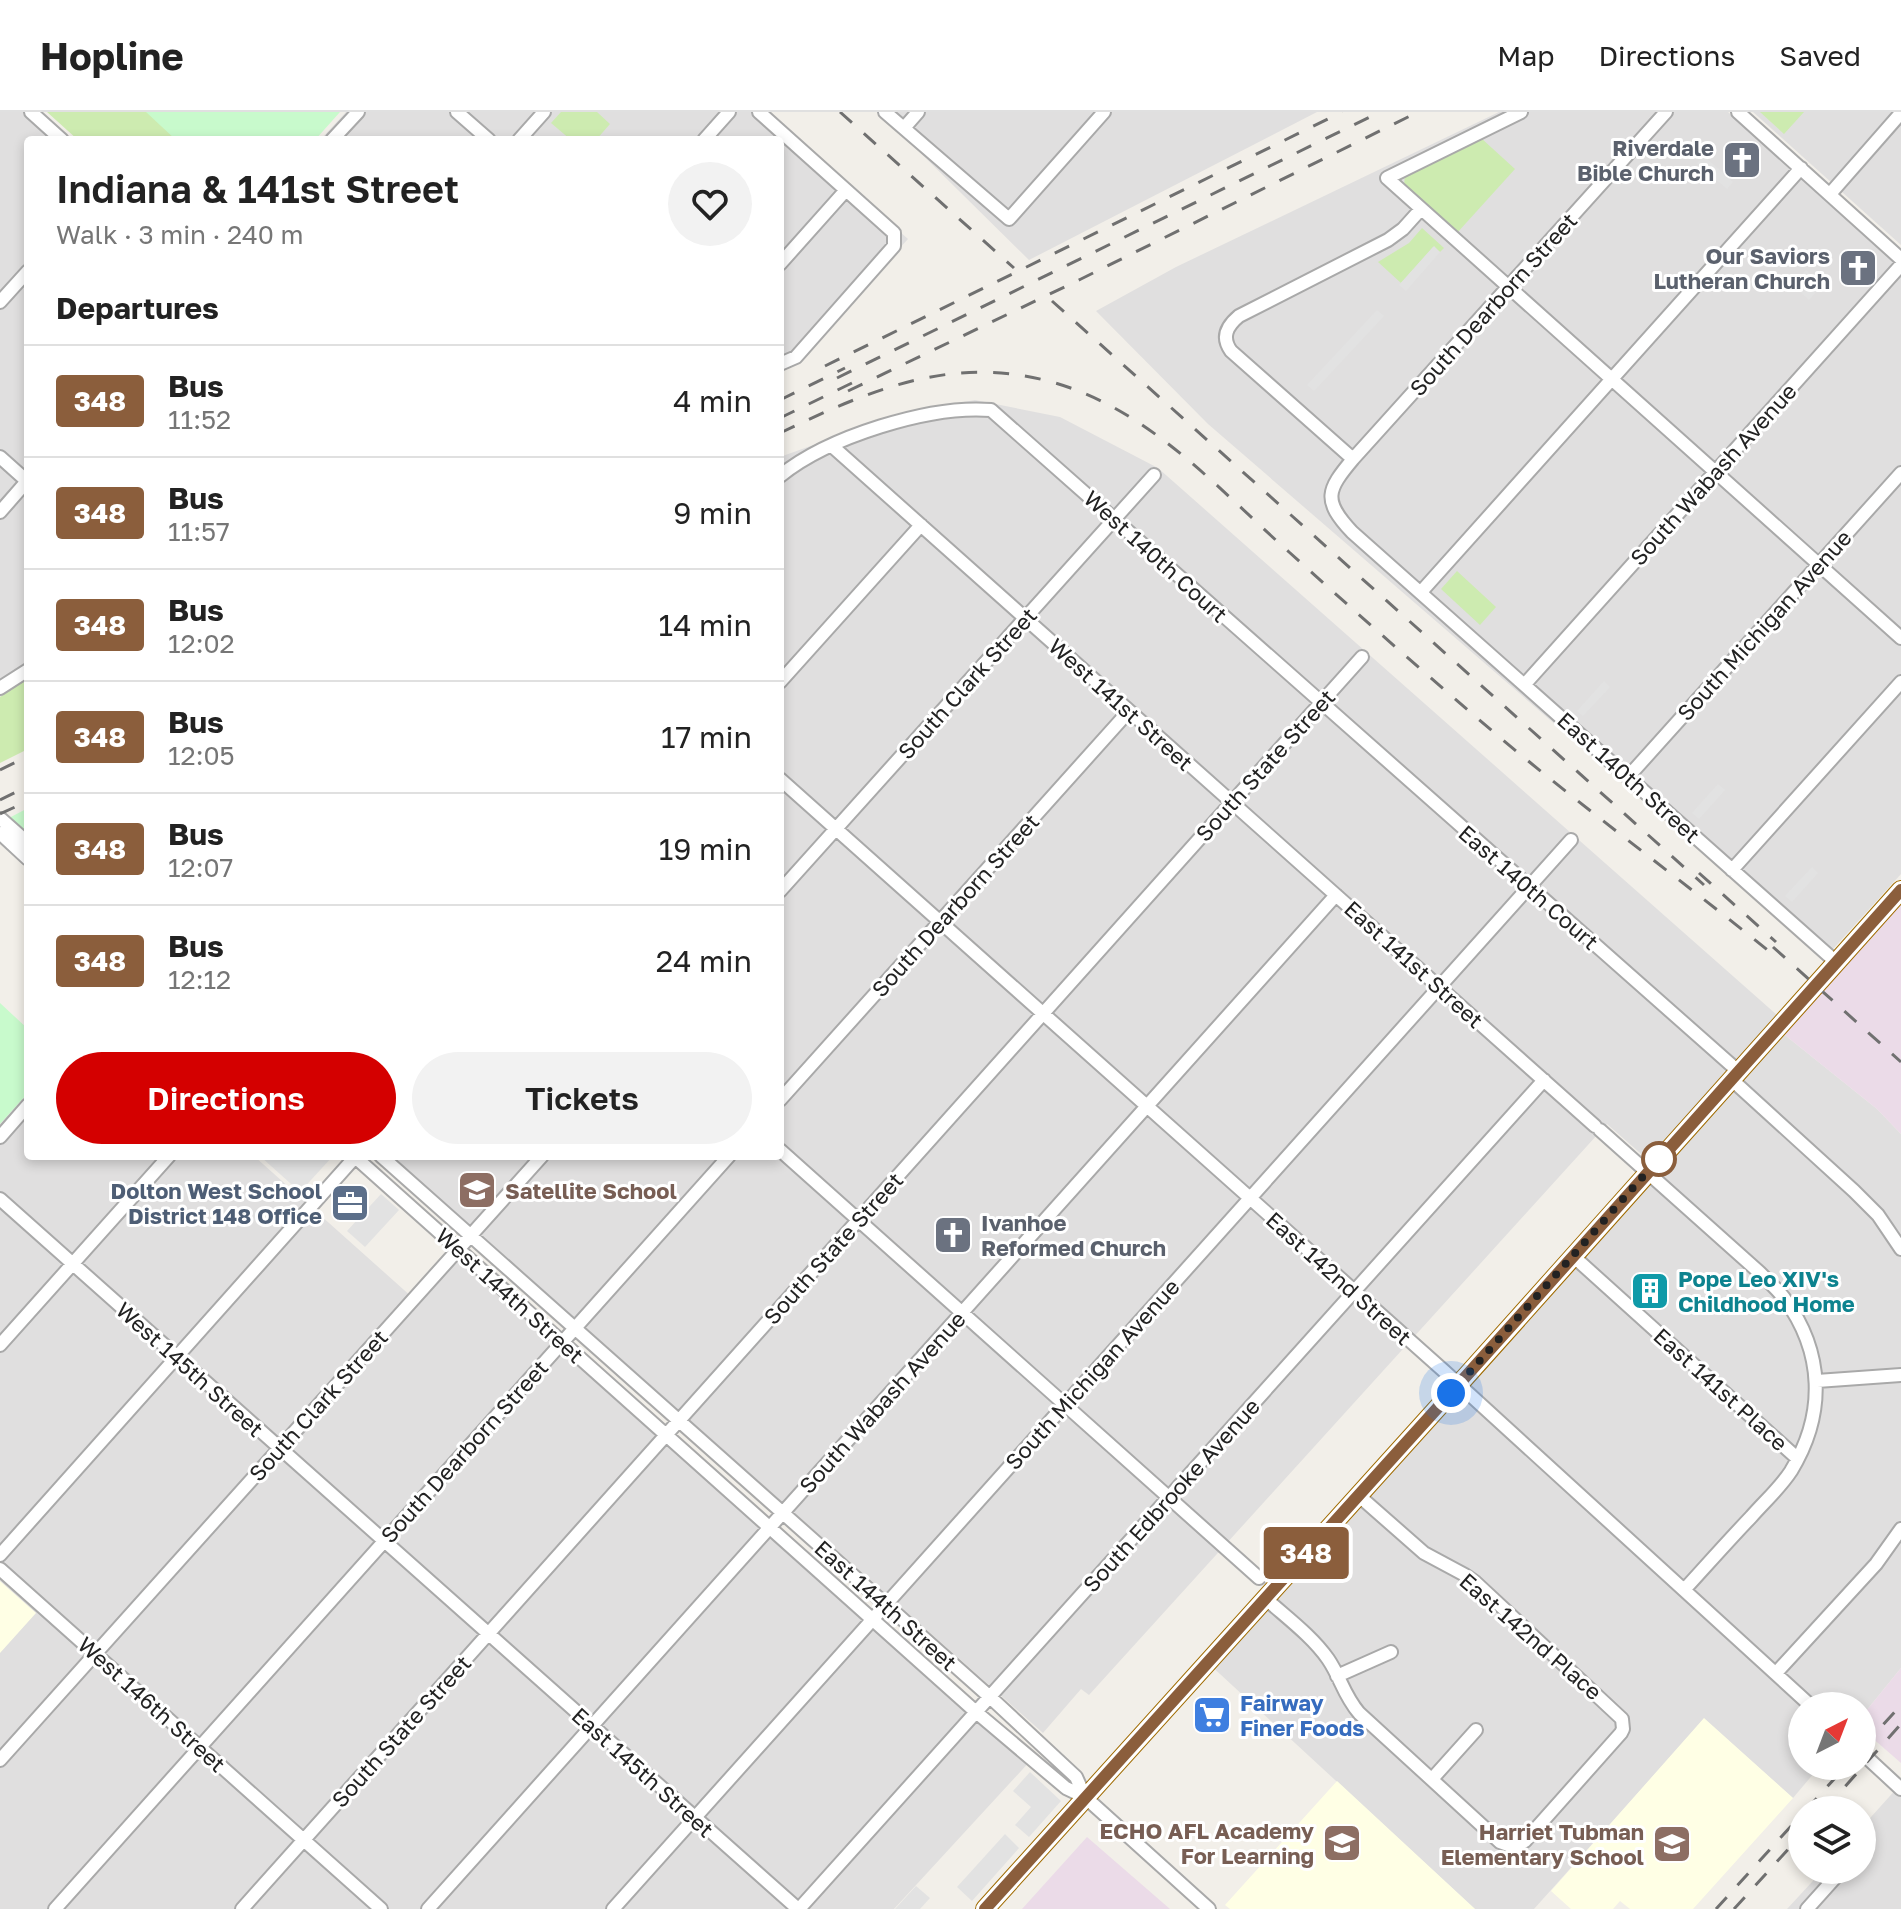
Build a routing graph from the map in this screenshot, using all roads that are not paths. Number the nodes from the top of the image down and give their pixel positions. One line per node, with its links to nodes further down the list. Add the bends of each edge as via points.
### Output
1 (31, 112): 15 (street)
2 (358, 112): 16 (street)
3 (457, 112): 17 (street)
4 (544, 112): 18 (street)
5 (729, 112): 19 (street)
6 (759, 112): 21 (street)
7 (885, 112): 14 (street)
8 (918, 112): 14 (street)
9 (1104, 112): 14 (street, via 1009,219)
10 (1521, 112): 23 (street, via 1387,178)
11 (1666, 112): 27 (street, South Dearborn Street)
12 (1738, 112): 20 (street)
13 (1901, 113): 22 (street)
14 (904, 128)
15 (58, 136)
16 (336, 136)
17 (484, 136)
18 (523, 136)
19 (708, 136)
20 (1801, 168): 22 (street); 30 (street)
21 (846, 190): 24 (street); 29 (street, via 894,233 894,246 796,357)
22 (1830, 194): 25 (street)
23 (1421, 209): 27 (street); 33 (street, via 1397,235 1239,316 1226,331 1231,351)
24 (784, 260)
25 (1901, 262): 34 (street, South Wabash Avenue)
26 (24, 275): 28 (street)
27 (1508, 287): 30 (street); 33 (street, South Dearborn Street)
28 (0, 302)
29 (784, 362)
30 (1611, 379): 34 (street); 45 (street)
31 (832, 446): 35 (street); 42 (street, West 140th Court, via 910,419 991,410); 43 (street, West 141st Street)
32 (0, 457): 38 (street)
33 (1353, 459): 40 (street, South Dearborn Street, via 1332,488)
34 (1715, 472): 44 (street); 52 (street, South Wabash Avenue)
35 (784, 473)
36 (1901, 473): 44 (street, South Michigan Avenue)
37 (1154, 475): 42 (street, South Clark Street)
38 (24, 478)
39 (24, 485): 41 (street)
40 (1331, 501): 45 (street, East 140th Street, via 1341,521)
41 (0, 512)
42 (1114, 519): 46 (street, South Clark Street); 54 (street, West 140th Court)
43 (921, 525): 46 (street, West 141st Street); 50 (street)
44 (1819, 564): 47 (street); 56 (street, South Michigan Avenue)
45 (1421, 592): 52 (street, East 140th Street)
46 (1025, 618): 55 (street, West 141st Street); 60 (street, South Clark Street)
47 (1901, 638)
48 (1362, 657): 54 (street, South State Street)
49 (24, 673): 53 (street)
50 (784, 678)
51 (1901, 682): 65 (street)
52 (1525, 684): 56 (street, East 140th Street)
53 (0, 688)
54 (1321, 702): 58 (street, South State Street); 67 (street, East 140th Court)
55 (1129, 711): 58 (street, West 141st Street); 70 (street, South Dearborn Street)
56 (1628, 777): 65 (street, East 140th Street)
57 (784, 783): 60 (street, East 142nd Street)
58 (1232, 802): 69 (street, East 141st Street); 73 (street, South State Street)
59 (1, 819): 62 (street)
60 (836, 829): 66 (street, South Clark Street); 70 (street, East 142nd Street)
61 (0, 833): 64 (street)
62 (24, 839)
63 (1571, 840): 67 (street, South Michigan Avenue)
64 (24, 855)
65 (1732, 870): 71 (street, East 140th Street)
66 (784, 887)
67 (1529, 887): 72 (street, South Michigan Avenue); 74 (street, East 140th Court, via 1686,1024)
68 (1901, 890): 71 (main road)
69 (1336, 895): 72 (street, East 141st Street); 77 (street, South Wabash Avenue)
70 (939, 922): 73 (street, East 142nd Street); 76 (street, South Dearborn Street)
71 (1836, 962): 74 (main road)
72 (1439, 987): 75 (street, East 141st Street); 88 (street, South Michigan Avenue)
73 (1043, 1013): 77 (street, East 142nd Street); 90 (street, South State Street)
74 (1735, 1075): 87 (main road); 93 (street, East 140th Court, via 1878,1215)
75 (1544, 1080): 87 (street, East 141st Street); 96 (street, South Edbrooke Avenue)
76 (784, 1096)
77 (1147, 1106): 88 (street, East 142nd Street); 97 (street, South Wabash Avenue)
78 (24, 1110): 79 (street)
79 (0, 1137)
80 (784, 1154): 90 (street)
81 (165, 1160): 95 (street)
82 (351, 1160): 101 (street)
83 (359, 1160): 92 (street, West 144th Street)
84 (386, 1160): 91 (street, West 144th Street)
85 (538, 1160): 91 (street, South Clark Street)
86 (725, 1160): 98 (street, South Dearborn Street)
87 (1647, 1172): 94 (main road); 103 (street, East 141st Street, via 1782,1295 1805,1334)
88 (1250, 1198): 96 (street, East 142nd Street); 105 (street, South Michigan Avenue)
89 (0, 1199): 95 (street, West 145th Street)
90 (858, 1220): 97 (street); 106 (street, South State Street)
91 (471, 1236): 92 (street, South Clark Street); 98 (street, West 144th Street)
92 (458, 1249): 99 (street, West 144th Street); 108 (street, South Clark Street)
93 (1901, 1249)
94 (1573, 1256): 104 (main road); 109 (street, East 141st Place)
95 (73, 1264): 100 (street); 101 (street, West 145th Street)
96 (1354, 1291): 104 (street, East 142nd Street); 111 (street, South Edbrooke Avenue)
97 (962, 1312): 105 (street); 112 (street, South Wabash Avenue)
98 (574, 1329): 99 (street, South Dearborn Street); 106 (street, West 144th Street)
99 (562, 1342): 107 (street, West 144th Street); 115 (street, South Dearborn Street)
100 (0, 1345)
101 (177, 1357): 108 (street, West 145th Street); 116 (street)
102 (1901, 1375): 103 (street)
103 (1817, 1381): 109 (street, via 1814,1415)
104 (1459, 1384): 110 (main road); 119 (street, East 142nd Street)
105 (1065, 1404): 111 (street); 121 (street, South Michigan Avenue)
106 (678, 1421): 107 (street, South State Street); 112 (street, East 144th Street)
107 (666, 1435): 113 (street, East 144th Street); 123 (street, South State Street)
108 (279, 1448): 115 (street, West 145th Street); 125 (street, South Clark Street)
109 (1797, 1458): 119 (street, via 1775,1491)
110 (1358, 1495): 120 (main road); 136 (street, East 142nd Place, via 1424,1553 1475,1582 1623,1723 1621,1733 1514,1847 1500,1842)
111 (1169, 1497): 118 (street); 129 (street, South Edbrooke Avenue)
112 (782, 1513): 113 (street, South Wabash Avenue); 121 (street, East 144th Street)
113 (769, 1528): 122 (street, East 144th Street); 131 (street, South Wabash Avenue)
114 (1901, 1529): 126 (street, via 1876,1564)
115 (384, 1541): 123 (street, West 145th Street); 133 (street, South Dearborn Street)
116 (0, 1555)
117 (0, 1569): 125 (street, West 146th Street)
118 (1259, 1578)
119 (1684, 1590): 126 (street, East 142nd Street)
120 (1265, 1598): 127 (street, via 1318,1647); 138 (main road)
121 (885, 1605): 122 (street, South Michigan Avenue); 129 (street, East 144th Street)
122 (872, 1620): 130 (street, East 144th Street); 139 (street, South Michigan Avenue)
123 (488, 1634): 131 (street, East 145th Street); 140 (street, South State Street)
124 (1391, 1652): 127 (street)
125 (95, 1653): 133 (street, West 146th Street); 134 (street, South Clark Street)
126 (1776, 1673): 128 (street, East 142nd Street)
127 (1337, 1676): 136 (street, via 1359,1713)
128 (1796, 1692)
129 (990, 1697): 130 (street, South Edbrooke Avenue); 138 (street, East 144th Street, via 1076,1777)
130 (976, 1712): 138 (street, East 144th Street, via 1066,1788); 148 (street, South Edbrooke Avenue)
131 (591, 1726): 139 (street, East 145th Street); 146 (street, South Wabash Avenue)
132 (1476, 1730): 136 (street)
133 (199, 1747): 140 (street, West 146th Street); 143 (street, South Dearborn Street)
134 (0, 1760)
135 (1876, 1766): 137 (street)
136 (1432, 1779)
137 (1901, 1789)
138 (1085, 1797): 149 (main road); 150 (street, East 144th Street)
139 (695, 1818): 147 (street, South Michigan Avenue); 148 (street, East 145th Street)
140 (304, 1840): 144 (street, South State Street); 145 (street, West 146th Street)
141 (1829, 1884): 142 (street)
142 (1816, 1899): 151 (street); 152 (street)
143 (55, 1909)
144 (242, 1909)
145 (381, 1909)
146 (428, 1909)
147 (613, 1909)
148 (798, 1909)
149 (985, 1909)
150 (1209, 1909)
151 (1807, 1909)
152 (1828, 1909)

